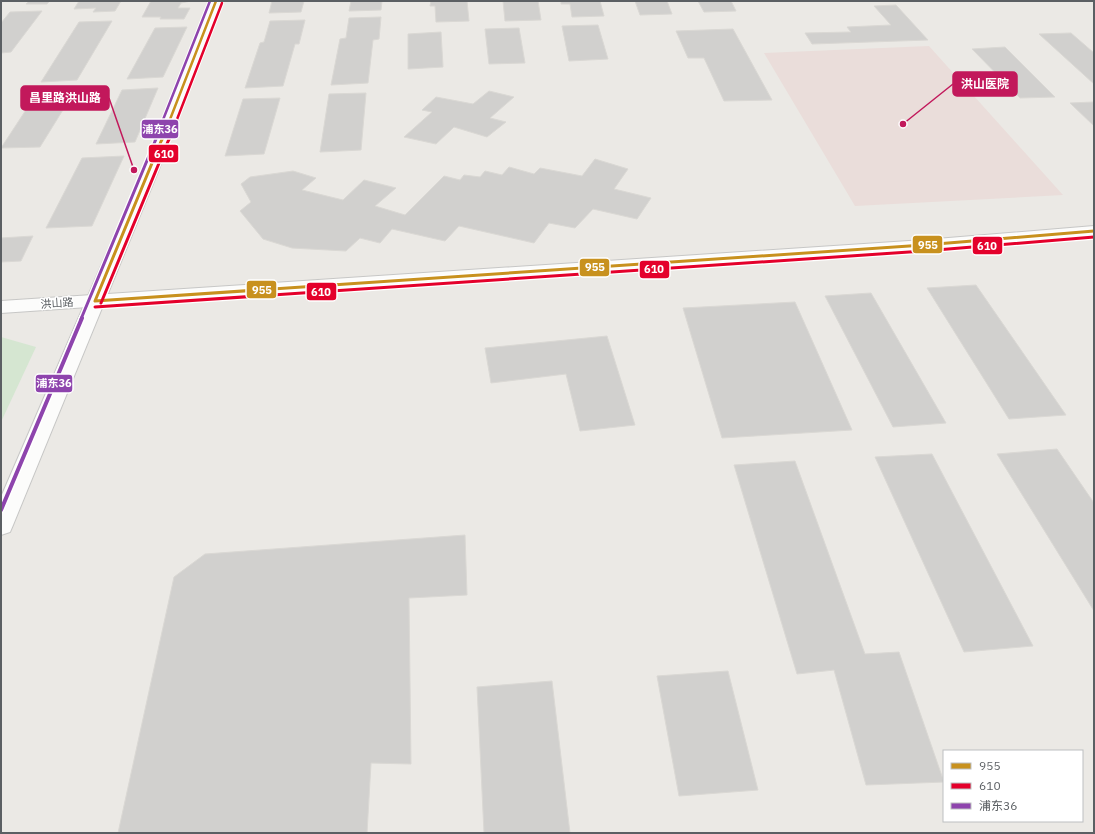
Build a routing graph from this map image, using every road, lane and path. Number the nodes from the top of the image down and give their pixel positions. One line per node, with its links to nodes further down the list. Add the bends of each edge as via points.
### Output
1 (216, 1): 3 (street, via 151,169)
2 (1094, 231): 3 (street, 洪山路, via 924,245)
3 (95, 301): 4 (street, 洪山路); 5 (street)
4 (1, 307)
5 (1, 525)

